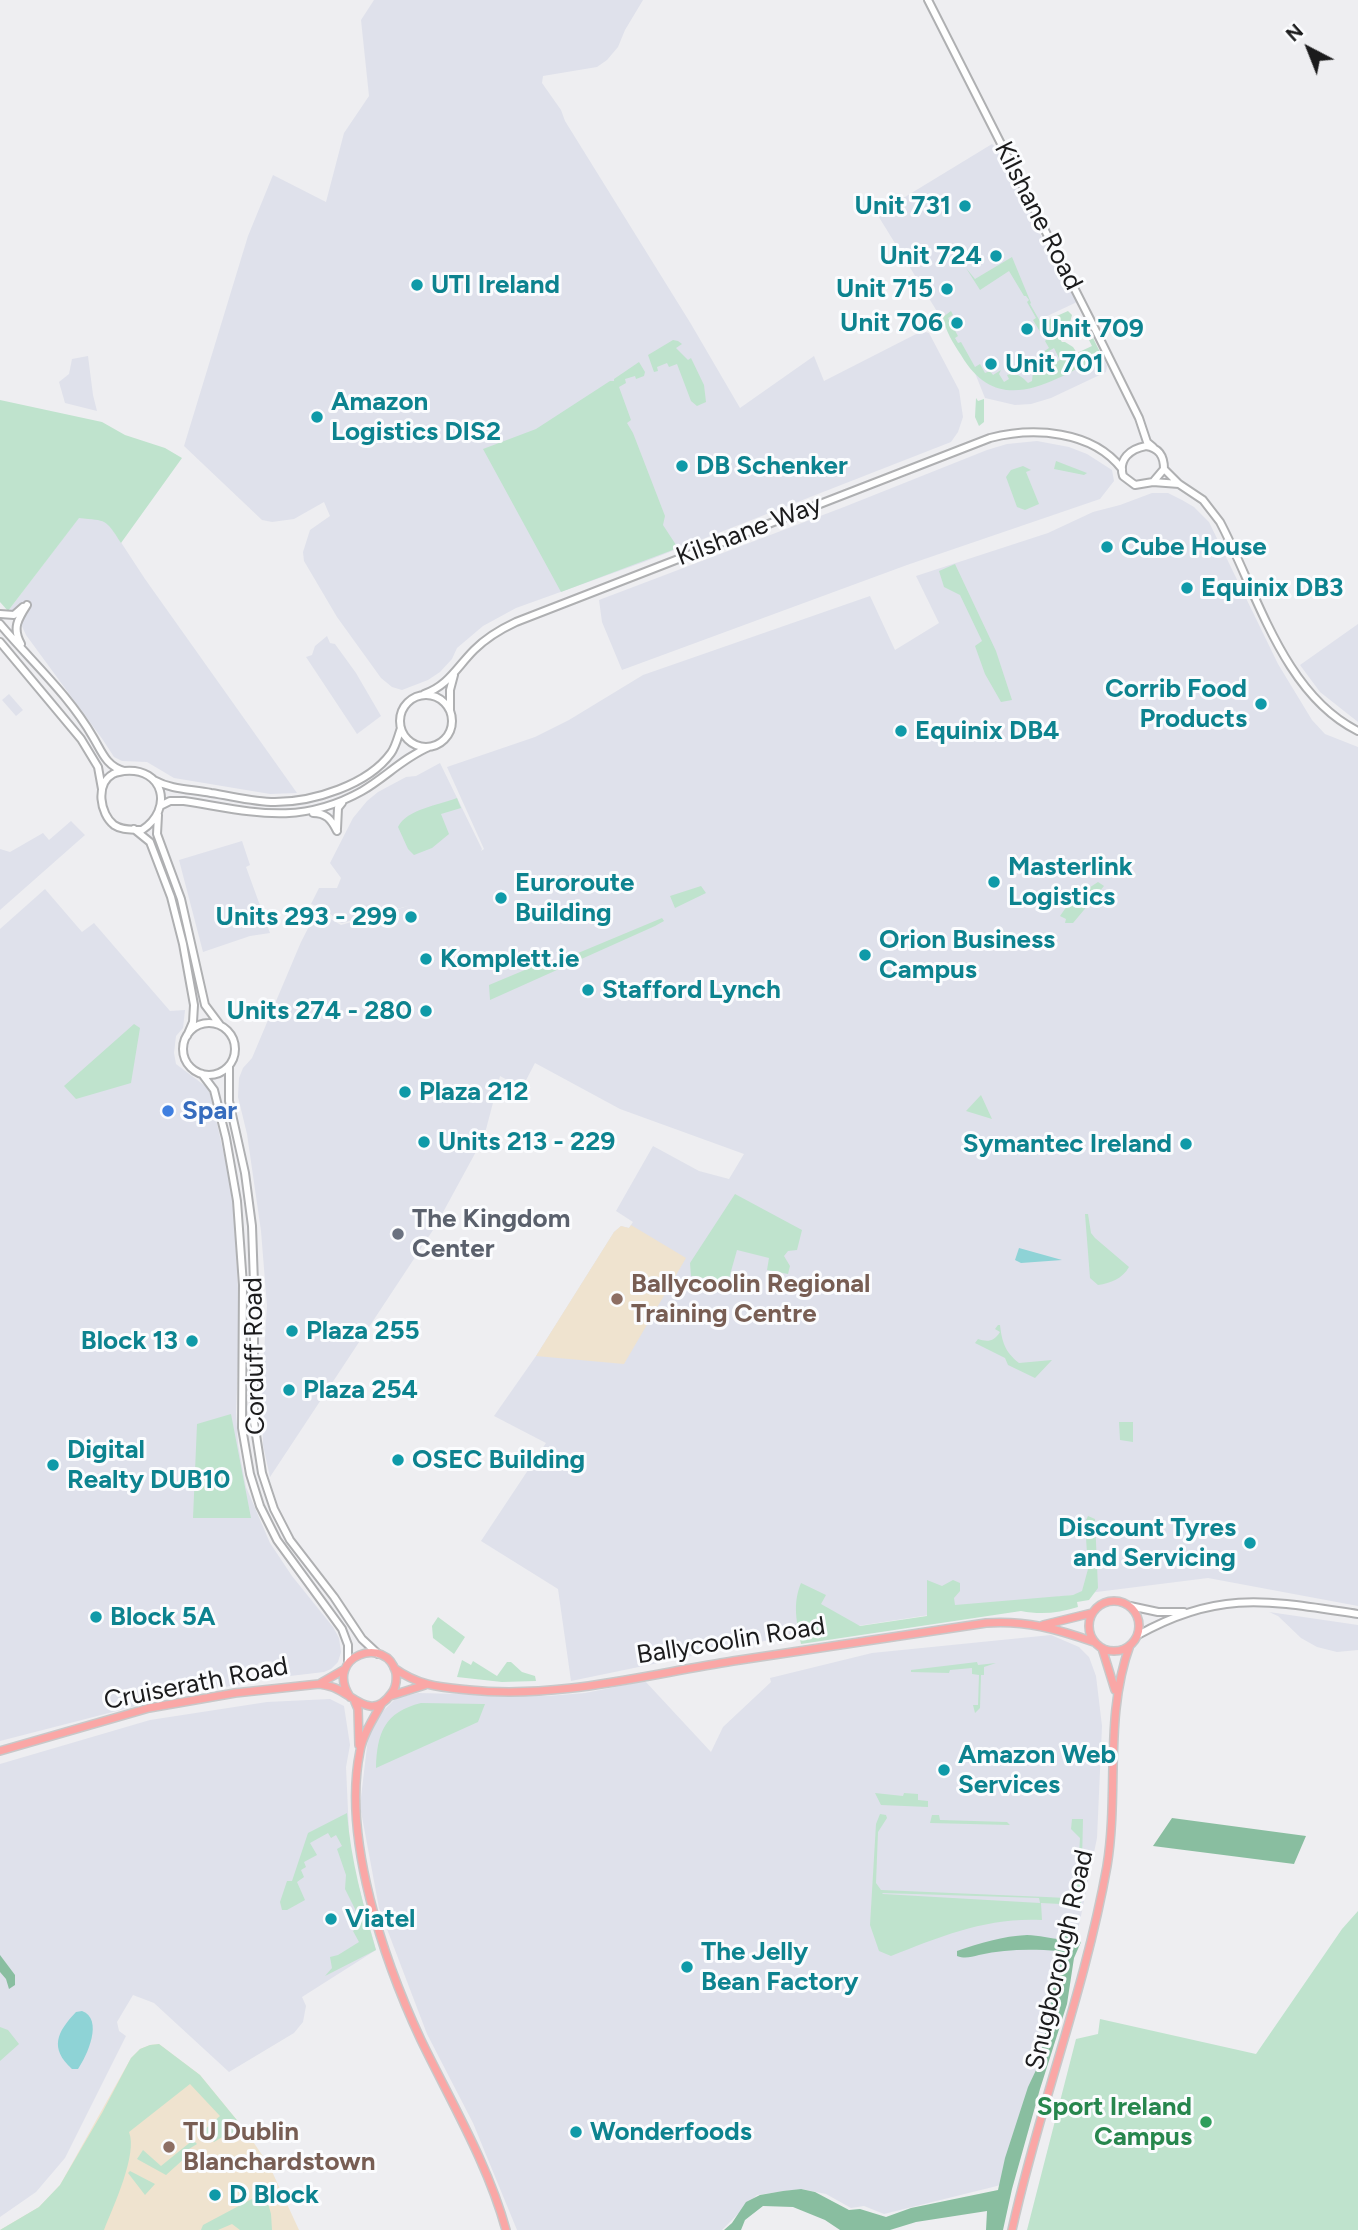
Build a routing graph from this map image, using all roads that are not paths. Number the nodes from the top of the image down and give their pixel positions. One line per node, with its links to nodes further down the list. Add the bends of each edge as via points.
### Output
1 (928, 0): 2 (street, Kilshane Road, via 1139,418)
2 (1143, 435): 3 (street); 4 (street, Kilshane Road)
3 (1139, 447): 4 (street); 6 (street)
4 (1153, 447): 8 (street, via 1163,458)
5 (1102, 451): 6 (street, Kilshane Way); 7 (street, Kilshane Way); 15 (street, Kilshane Way, via 1070,437 1045,433 990,438 516,622 473,650)
6 (1129, 453): 7 (street)
7 (1122, 469): 9 (street, via 1126,480 1135,485)
8 (1164, 469): 9 (street); 10 (street)
9 (1153, 482): 10 (street)
10 (1178, 484): 19 (street, via 1203,500 1220,522 1297,677 1329,713)
11 (0, 614): 14 (street, via 14,615 27,605 16,623 16,635)
12 (0, 624): 14 (street)
13 (0, 642): 23 (street, via 80,739 98,767)
14 (45, 675): 21 (street, via 107,761)
15 (454, 675): 16 (street, Kilshane Way); 17 (street)
16 (424, 694): 17 (street, via 439,698); 18 (street, via 405,705)
17 (450, 710): 20 (street, via 450,731)
18 (401, 728): 20 (street, via 413,744); 22 (street, via 391,752 370,772 342,788 307,799 261,802 175,789)
19 (1358, 731)
20 (429, 747): 24 (street)
21 (124, 771): 22 (street, via 140,771); 23 (street, via 112,774)
22 (154, 780): 25 (street)
23 (103, 791): 28 (street, via 105,815 116,826)
24 (346, 800): 26 (street); 26 (street, via 338,808 337,831 328,816)
25 (162, 805): 26 (street, via 184,801 259,813); 27 (street)
26 (299, 813)
27 (158, 815): 28 (street, via 142,830); 29 (street, via 157,834 181,899 205,1005)
28 (134, 829): 30 (street, via 150,842 171,897 194,1005)
29 (220, 1025): 30 (street, via 205,1023); 31 (street, via 235,1045)
30 (187, 1036): 32 (street, via 185,1058)
31 (229, 1066): 32 (street, via 217,1074); 42 (street, Corduff Road, via 229,1101 250,1213 254,1422 262,1473 290,1540 362,1639)
32 (202, 1074): 43 (street, Corduff Road, via 214,1090 237,1201 243,1285 242,1415 250,1474 277,1541 342,1629 348,1645)
33 (1130, 1606): 34 (street, via 1158,1612); 35 (main road, via 1112,1600); 38 (main road, via 1139,1622)
34 (1189, 1611): 36 (street, via 1254,1601); 38 (street)
35 (1092, 1613): 37 (main road, Ballycoolin Road); 39 (main road, via 1088,1627)
36 (1358, 1614)
37 (1042, 1625): 39 (main road, Ballycoolin Road); 46 (main road, Ballycoolin Road, via 976,1624 546,1692 501,1693)
38 (1138, 1635): 40 (main road)
39 (1094, 1642): 41 (main road)
40 (1130, 1645): 41 (main road, via 1116,1651); 47 (main road, Snugborough Road)
41 (1102, 1648): 47 (main road, Snugborough Road)
42 (379, 1654): 43 (main road, via 360,1654); 44 (main road)
43 (346, 1666): 45 (main road, Cruiserath Road); 49 (main road, via 343,1682)
44 (394, 1668): 46 (main road, Ballycoolin Road); 48 (main road, via 396,1682)
45 (319, 1684): 49 (main road, Cruiserath Road); 52 (main road, Cruiserath Road, via 149,1708)
46 (426, 1685): 48 (main road, Ballycoolin Road)
47 (1116, 1694): 54 (main road, Snugborough Road, via 1114,1789 1103,1888)
48 (390, 1696): 50 (main road)
49 (352, 1699): 50 (main road, via 371,1706); 51 (main road, via 358,1709)
50 (382, 1703): 51 (main road)
51 (360, 1749): 53 (main road, via 359,1852 385,1948 406,2008 491,2186)
52 (0, 1751)
53 (506, 2230)
54 (1012, 2230)

